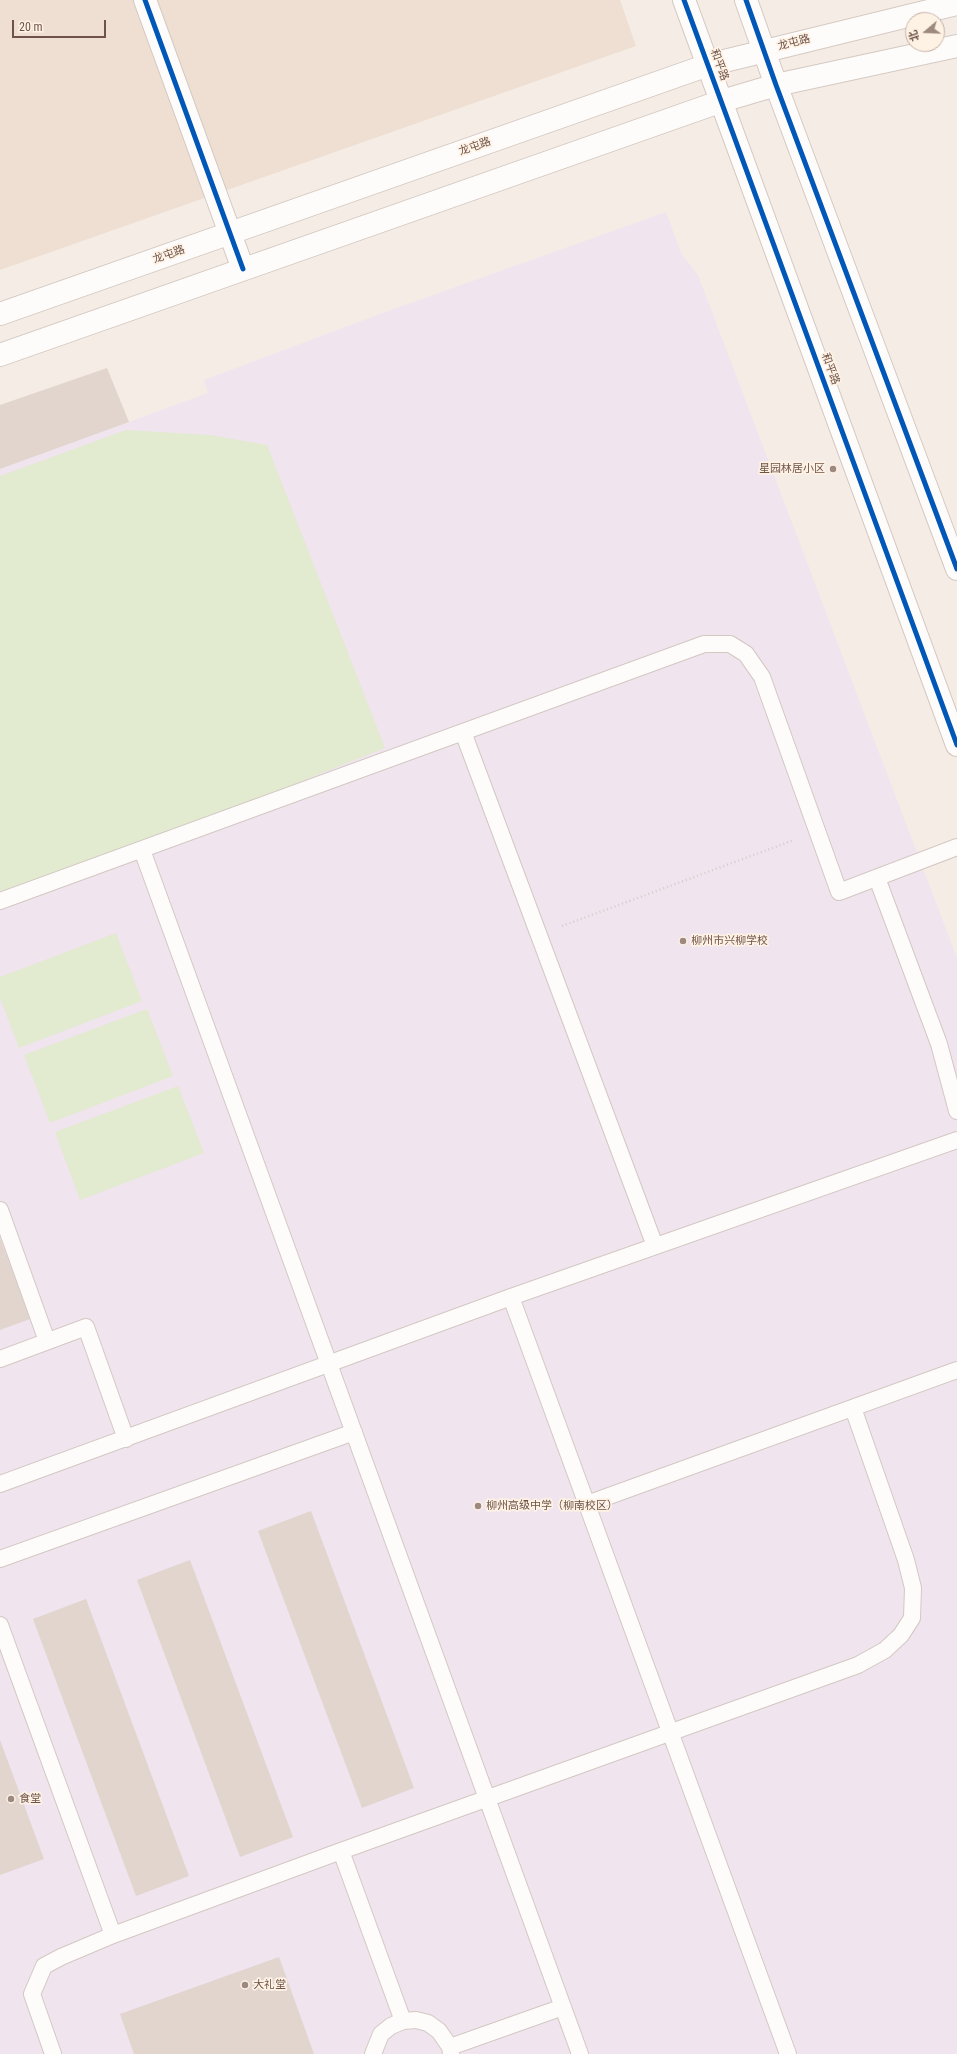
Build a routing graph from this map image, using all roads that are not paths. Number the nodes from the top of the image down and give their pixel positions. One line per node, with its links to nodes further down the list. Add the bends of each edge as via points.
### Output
1 (145, 0): 10 (main road)
2 (684, 0): 7 (main road, 和平路)
3 (746, 0): 6 (main road)
4 (957, 4): 6 (main road, 龙屯路)
5 (957, 46): 8 (main road)
6 (765, 50): 7 (main road, 龙屯路); 8 (main road)
7 (708, 65): 9 (main road, 和平路); 10 (main road, 龙屯路)
8 (776, 85): 9 (main road); 14 (main road)
9 (722, 101): 11 (main road); 16 (main road, 和平路)
10 (230, 233): 11 (main road); 12 (main road, 龙屯路)
11 (243, 269): 13 (main road)
12 (0, 314)
13 (0, 354)
14 (957, 569)
15 (463, 732): 18 (lane); 19 (lane, via 704,644 730,644 746,654 762,678 839,892); 24 (lane)
16 (957, 745)
17 (957, 847): 19 (lane)
18 (142, 850): 20 (lane); 28 (lane)
19 (877, 878): 21 (lane, via 939,1044)
20 (0, 901)
21 (957, 1111)
22 (957, 1140): 24 (lane)
23 (0, 1210): 26 (lane)
24 (655, 1246): 25 (lane)
25 (511, 1297): 28 (lane); 34 (lane)
26 (47, 1341): 27 (lane); 32 (lane, via 86,1327)
27 (0, 1359)
28 (329, 1364): 31 (lane); 32 (lane)
29 (957, 1370): 30 (lane)
30 (853, 1408): 34 (lane); 37 (lane, via 906,1560 913,1588 912,1618 901,1635 886,1650 858,1664)
31 (354, 1432): 35 (lane); 38 (lane)
32 (126, 1439): 33 (lane)
33 (0, 1484)
34 (587, 1504): 37 (lane)
35 (0, 1560)
36 (0, 1625): 40 (lane)
37 (670, 1732): 38 (lane); 47 (lane)
38 (487, 1799): 39 (lane); 41 (lane)
39 (341, 1851): 40 (lane); 42 (lane)
40 (113, 1935): 44 (lane, via 44,1966 32,1994)
41 (563, 2007): 43 (lane); 46 (lane)
42 (403, 2021): 43 (lane, via 416,2020 428,2023 439,2031); 45 (lane, via 381,2034)
43 (450, 2050)
44 (53, 2054)
45 (373, 2054)
46 (580, 2054)
47 (788, 2054)

